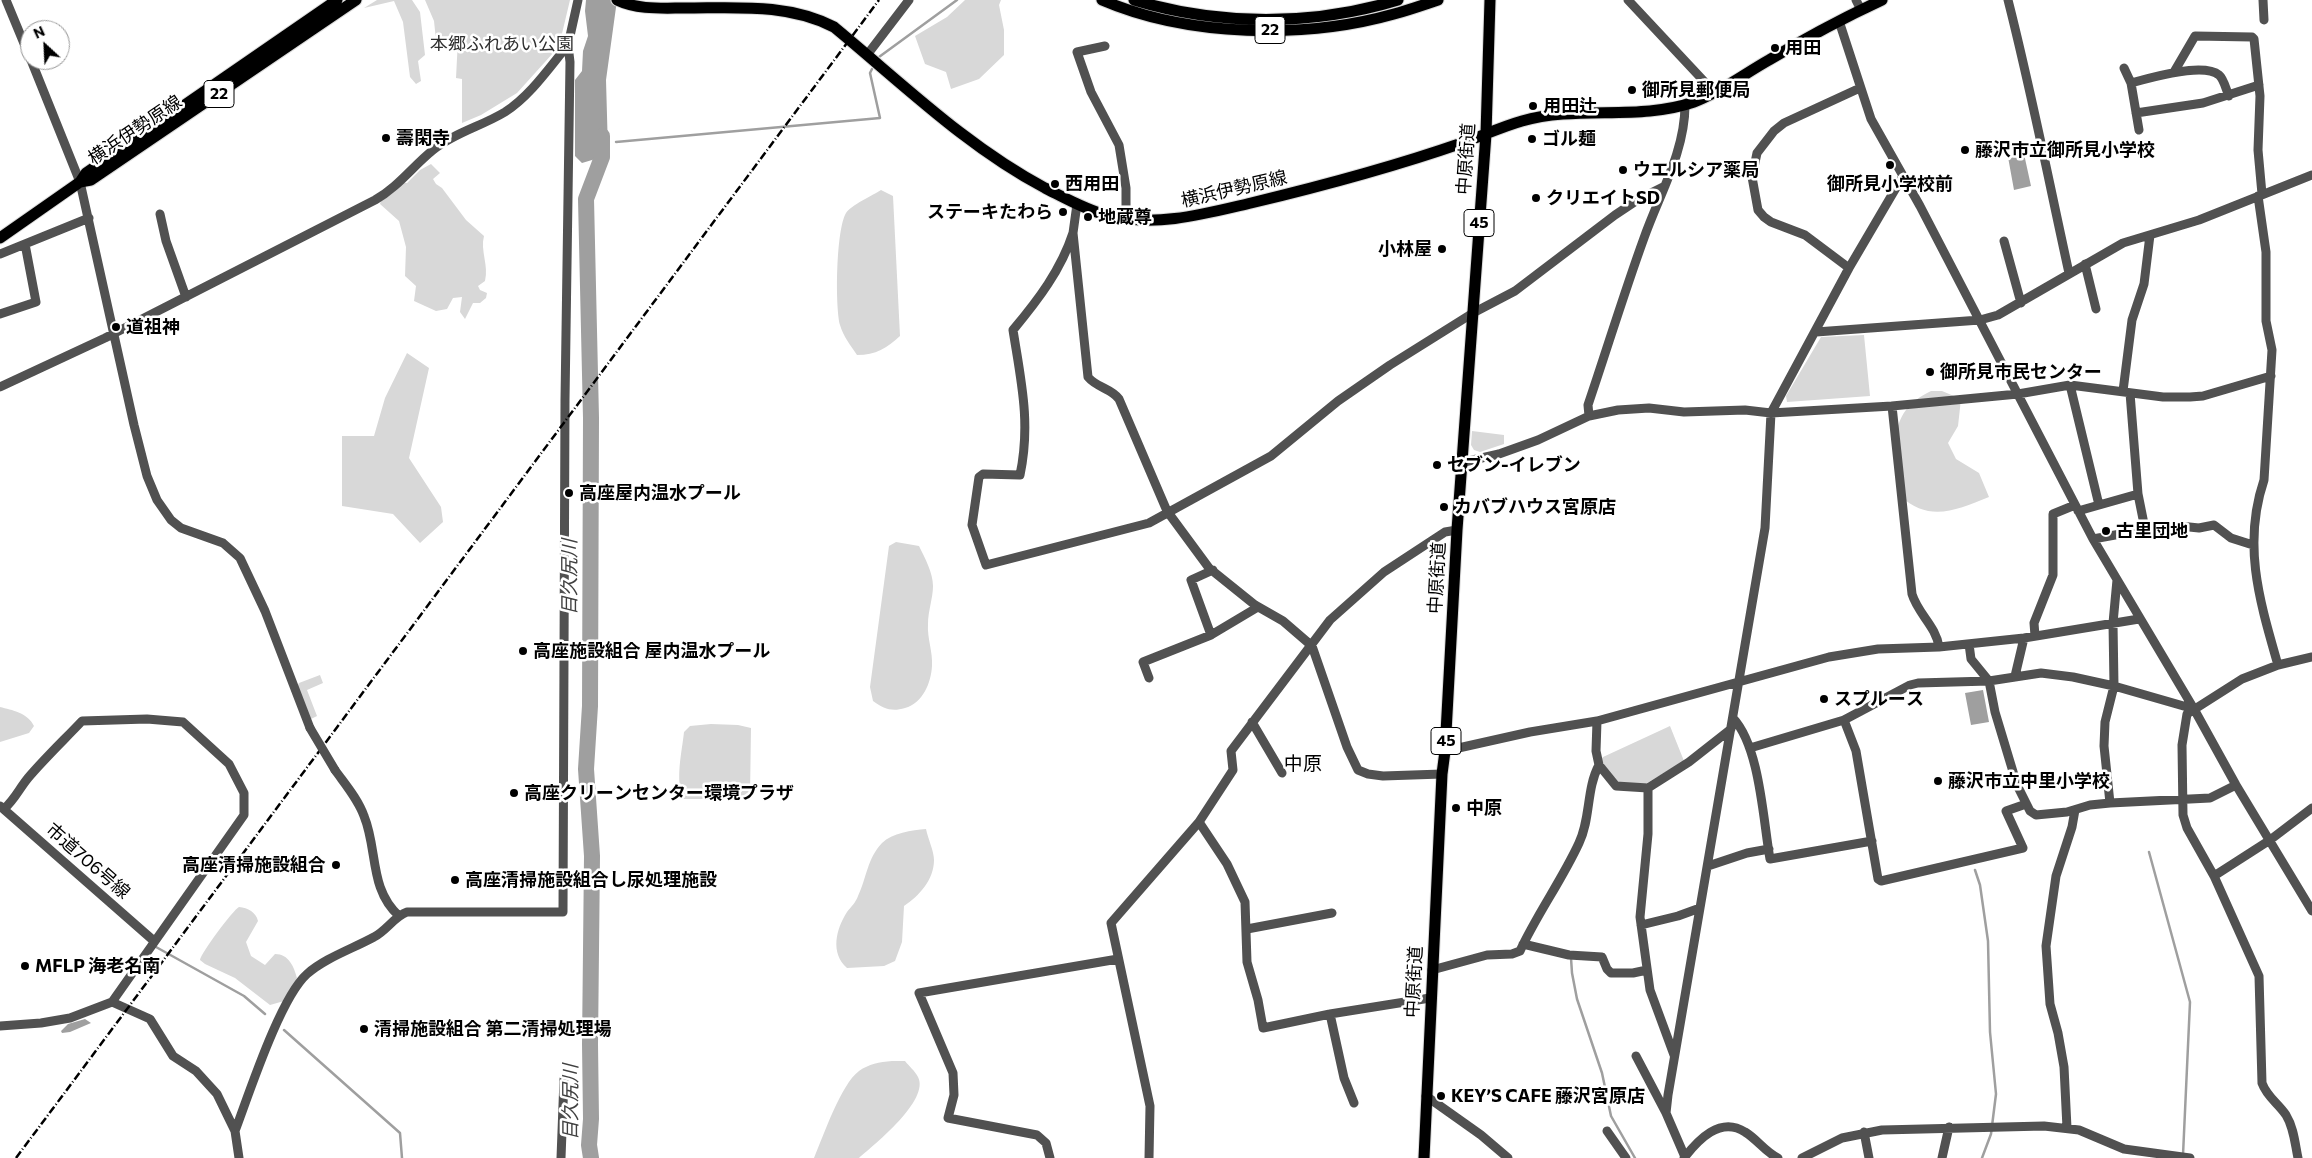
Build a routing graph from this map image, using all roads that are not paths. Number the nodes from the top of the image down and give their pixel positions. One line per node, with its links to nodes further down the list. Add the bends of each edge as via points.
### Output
1 (6, 0): 20 (street)
2 (337, 0): 38 (main road, 横浜伊勢原線 / 22, via 86,173)
3 (356, 0): 38 (main road, 横浜伊勢原線 / 22, via 91,180)
4 (578, 0): 21 (street)
5 (909, 0): 23 (street)
6 (1102, 0): 9 (main road, 22, via 1204,27 1265,30 1354,23)
7 (1134, 0): 8 (main road, 22, via 1165,10 1266,20 1333,15)
8 (1398, 0)
9 (1438, 0)
10 (1490, 0): 35 (main road, 中原街道 / 45)
11 (1628, 0): 30 (street)
12 (1882, 0): 17 (main road, 横浜伊勢原線)
13 (2008, 0): 53 (street)
14 (2263, 0): 18 (street)
15 (618, 1): 16 (main road, 横浜伊勢原線, via 657,8)
16 (751, 4): 23 (main road, 横浜伊勢原線, via 817,19 834,27)
17 (1858, 5): 19 (main road, 横浜伊勢原線)
18 (2264, 20)
19 (1840, 21): 29 (street); 30 (main road, 横浜伊勢原線)
20 (20, 34)
21 (568, 45): 54 (street, via 520,100 492,119 433,149 391,191); 125 (street, via 563,912 407,912)
22 (1105, 46): 44 (street, via 1077,52 1091,92 1120,145)
23 (873, 60): 41 (main road, 横浜伊勢原線, via 972,143)
24 (2124, 68): 27 (street)
25 (34, 70): 38 (street)
26 (2174, 72): 27 (street); 28 (street, via 2195,36 2252,37); 31 (street, via 2214,72 2220,76)
27 (2131, 83): 33 (street)
28 (2259, 85): 31 (street); 40 (street)
29 (1860, 88): 37 (street, via 1871,119); 52 (street, via 1784,123 1774,131 1757,153 1752,177 1756,207 1764,217 1804,235)
30 (1715, 93): 32 (main road, 横浜伊勢原線)
31 (2229, 96): 33 (street)
32 (1685, 104): 35 (main road, 横浜伊勢原線, via 1652,110 1543,117); 39 (street, via 1685,122)
33 (2136, 113): 34 (street)
34 (2138, 130)
35 (1486, 134): 44 (main road, 横浜伊勢原線, via 1282,197 1212,214 1175,220); 57 (main road, 中原街道 / 45)
36 (2312, 174): 40 (street)
37 (1903, 176): 52 (street); 59 (street)
38 (80, 182): 43 (street); 47 (main road, 横浜伊勢原線 / 22)
39 (1665, 186): 57 (street, via 1615,215 1515,291); 69 (street, via 1643,239 1588,405)
40 (2260, 195): 46 (street, via 2199,220); 62 (street)
41 (1077, 204): 44 (main road, 横浜伊勢原線, via 1108,216); 45 (street)
42 (160, 214): 54 (street)
43 (88, 218): 49 (street); 61 (street)
44 (1126, 218)
45 (1074, 233): 74 (street, via 1088,376 1099,388 1115,393 1119,399); 74 (street, via 1046,290 1013,330 1026,424 1025,450 1020,475 983,474 978,477 972,525 976,539 986,565 1129,529 1149,523)
46 (2150, 235): 51 (street, via 2123,243); 65 (street, via 2146,278 2132,320)
47 (0, 238)
48 (2004, 241): 55 (street)
49 (25, 244): 50 (street); 58 (street, via 36,302)
50 (0, 254)
51 (2085, 264): 53 (street); 56 (street)
52 (1849, 268): 60 (street)
53 (2069, 273): 55 (street)
54 (186, 297): 61 (street)
55 (2021, 304): 59 (street)
56 (2096, 309)
57 (1473, 313): 70 (main road, 中原街道 / 45); 74 (street, via 1338,401 1271,456)
58 (0, 314)
59 (1980, 320): 60 (street); 66 (street)
60 (1816, 332): 68 (street)
61 (113, 334): 64 (street); 125 (street, bridge, via 147,476 157,500 181,528 223,543 240,558 265,611 310,728 364,816 383,899)
62 (2272, 376): 65 (street, via 2190,397); 78 (street, via 2264,480 2258,498)
63 (2070, 385): 65 (street); 66 (street); 72 (street)
64 (0, 387)
65 (2127, 392): 71 (street)
66 (2018, 394): 67 (street); 73 (street)
67 (1892, 406): 68 (street); 89 (street, via 1912,594 1917,608 1936,632)
68 (1770, 412): 69 (street, via 1684,412 1649,408); 95 (street, via 1765,528)
69 (1589, 416): 70 (street, via 1538,440)
70 (1464, 462): 76 (main road, 中原街道 / 45)
71 (2138, 494): 72 (street); 75 (street)
72 (2099, 505): 73 (street)
73 (2077, 508): 77 (street); 85 (street, via 2054,514 2053,575 2034,623)
74 (1167, 511): 79 (street)
75 (2145, 529): 77 (street); 78 (street, via 2170,525 2199,528 2214,525 2231,538)
76 (1457, 530): 88 (street, via 1446,532 1384,572 1330,620); 104 (main road, 中原街道 / 45)
77 (2093, 538): 80 (street)
78 (2253, 545): 91 (street, via 2254,573 2261,607)
79 (1212, 570): 81 (street); 84 (street, via 1191,580)
80 (2117, 580): 82 (street); 83 (street)
81 (1258, 607): 84 (street); 88 (street, via 1283,621)
82 (2140, 619): 83 (street); 97 (street)
83 (2113, 623): 85 (street); 96 (street)
84 (1211, 635): 93 (street, via 1142,662)
85 (2035, 636): 86 (street)
86 (2024, 638): 87 (street); 92 (street)
87 (1969, 644): 89 (street); 94 (street, via 1971,659)
88 (1312, 646): 101 (street); 107 (street, via 1358,770 1383,776)
89 (1939, 647): 95 (street, via 1846,653)
90 (2312, 657): 91 (street)
91 (2278, 665): 97 (street, via 2242,679)
92 (2015, 676): 94 (street); 96 (street, via 2041,673 2073,676)
93 (1149, 678)
94 (1989, 681): 100 (street, via 1910,684); 112 (street, via 1995,712)
95 (1739, 682): 98 (street); 99 (street)
96 (2114, 686): 97 (street); 111 (street, via 2105,722 2104,746)
97 (2194, 709): 108 (street); 110 (street, via 2187,714 2183,732)
98 (1733, 718): 102 (street); 103 (street, via 1744,732)
99 (1597, 720): 104 (street); 105 (street)
100 (1844, 720): 103 (street); 118 (street, via 1856,751)
101 (1252, 722): 106 (street); 116 (street, via 1231,751 1233,770)
102 (1731, 729): 109 (street); 120 (street)
103 (1750, 748): 119 (street)
104 (1445, 752): 107 (main road, 中原街道 / 45)
105 (1599, 765): 109 (street, via 1616,786); 129 (street, via 1592,777 1587,822 1579,843)
106 (1282, 773)
107 (1442, 774): 131 (main road, 中原街道 / 45)
108 (2236, 785): 110 (street, via 2210,798); 117 (street)
109 (1648, 788): 126 (street)
110 (2182, 800): 111 (street); 121 (street, via 2187,828)
111 (2110, 803): 115 (street)
112 (2026, 804): 115 (street, via 2036,815); 118 (street, via 2006,811 2023,848 1881,881)
113 (2, 807): 128 (street, 市道706号線); 128 (street, via 16,798 24,783 82,721 147,719 183,722 229,764 244,793 244,815)
114 (2312, 808): 117 (street)
115 (2075, 810): 144 (street, via 2056,876 2046,946 2050,1004 2064,1067)
116 (1199, 822): 127 (street, via 1239,888); 130 (street, via 1111,923)
117 (2270, 840): 121 (street); 123 (street)
118 (1872, 841): 119 (street, via 1770,859)
119 (1769, 849): 120 (street)
120 (1708, 866): 122 (street)
121 (2214, 876): 161 (street, via 2259,976 2262,1083 2269,1098 2291,1126)
122 (1700, 908): 126 (street); 138 (street)
123 (2312, 911)
124 (1332, 913): 127 (street)
125 (399, 916): 145 (street, via 381,934 318,966 297,985 279,1019)
126 (1642, 926): 132 (street)
127 (1247, 929): 135 (street, via 1247,962 1263,1028)
128 (154, 941): 134 (street)
129 (1523, 944): 131 (street, via 1520,951 1512,954 1487,955); 132 (street, via 1569,955 1602,957 1611,973)
130 (1118, 959): 152 (street, via 919,993 953,1073 954,1095 948,1118 1037,1135 1046,1142); 153 (street, via 1150,1106)
131 (1432, 970): 133 (main road, 中原街道 / 45)
132 (1648, 970): 138 (street, via 1650,990)
133 (1430, 998): 135 (street); 140 (main road, 中原街道 / 45)
134 (112, 1002): 136 (street, via 70,1018); 145 (street, via 150,1019 173,1056 196,1071 217,1094)
135 (1330, 1014): 141 (street, via 1344,1078)
136 (0, 1026)
137 (1636, 1056): 142 (street)
138 (1675, 1056): 142 (street)
139 (564, 1080): 151 (street)
140 (1426, 1096): 154 (main road, 中原街道 / 45); 155 (street)
141 (1354, 1104)
142 (1666, 1113): 148 (street)
143 (1950, 1127): 144 (street); 147 (street); 160 (street)
144 (2067, 1128): 149 (street, via 2092,1134 2116,1148)
145 (235, 1131): 150 (street)
146 (1607, 1131): 156 (street)
147 (1864, 1132): 158 (street, via 1842,1138); 159 (street)
148 (1684, 1157): 157 (street, via 1708,1133 1727,1127 1745,1132)
149 (2185, 1157)
150 (239, 1158)
151 (562, 1158)
152 (1050, 1158)
153 (1149, 1158)
154 (1424, 1158)
155 (1508, 1158)
156 (1626, 1158)
157 (1778, 1158)
158 (1802, 1158)
159 (1869, 1158)
160 (1942, 1158)
161 (2298, 1158)

